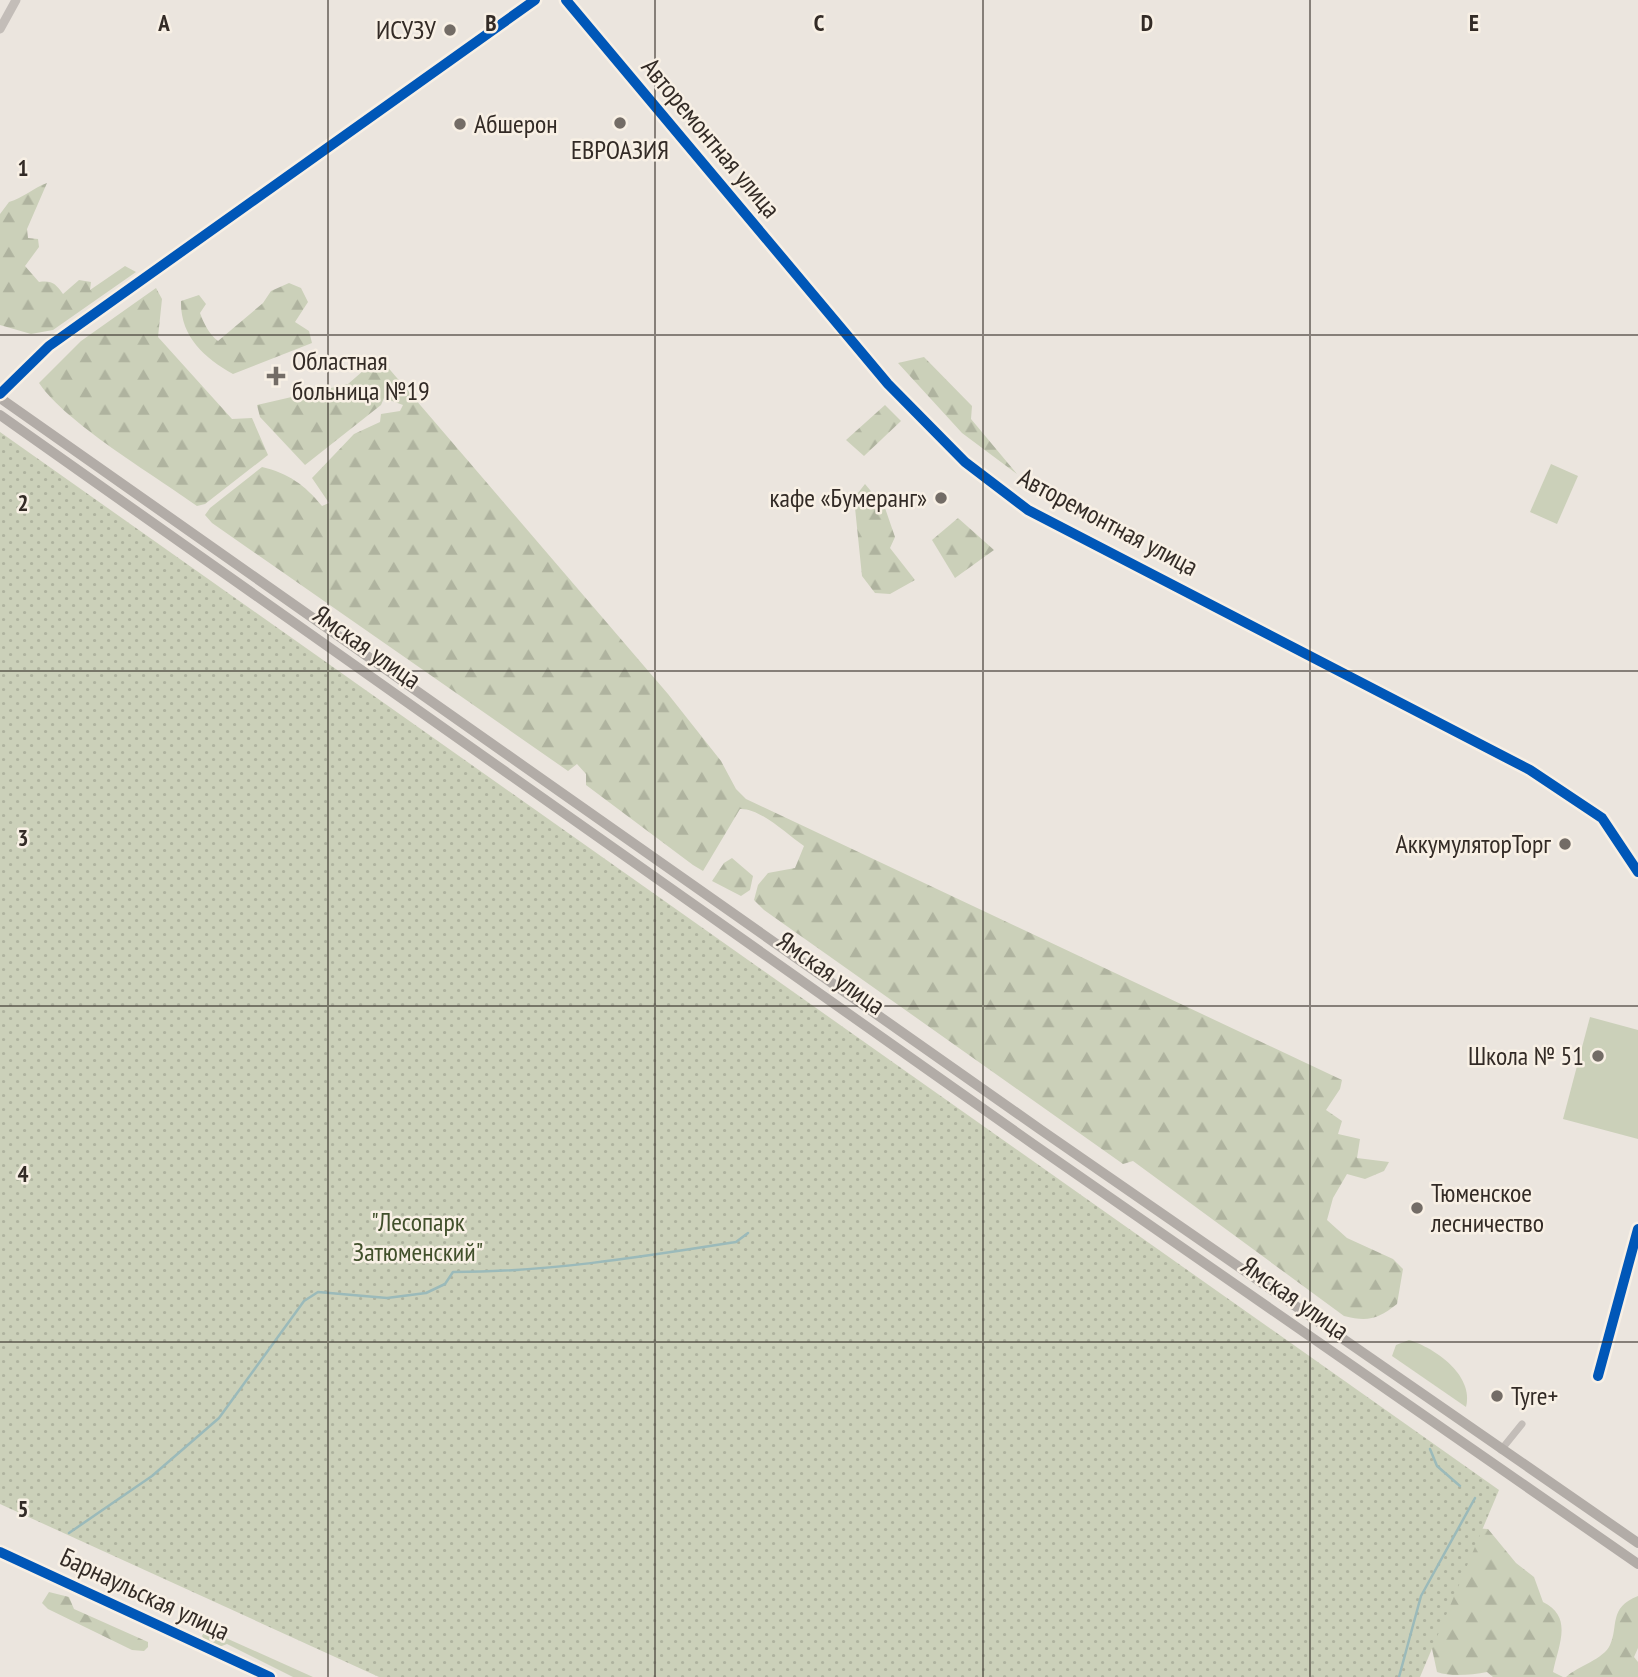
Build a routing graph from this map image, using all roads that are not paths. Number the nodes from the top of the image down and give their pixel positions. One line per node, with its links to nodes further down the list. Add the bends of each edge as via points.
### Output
1 (16, 0): 4 (street)
2 (535, 0): 5 (street, via 49,346)
3 (566, 0): 9 (street, Авторемонтная улица, via 888,384 990,483 1028,510 1553,784 1602,818)
4 (0, 29)
5 (0, 396): 7 (main road, Ямская улица)
6 (0, 415): 8 (main road, Ямская улица)
7 (422, 694): 8 (main road); 13 (main road, Ямская улица)
8 (413, 708): 16 (main road, Ямская улица)
9 (1638, 872)
10 (1638, 1229): 11 (street)
11 (1598, 1376)
12 (1522, 1424): 13 (street)
13 (1501, 1451): 14 (main road, Ямская улица)
14 (1638, 1543)
15 (0, 1552): 17 (street, Барнаульская улица)
16 (1638, 1564)
17 (270, 1677)

